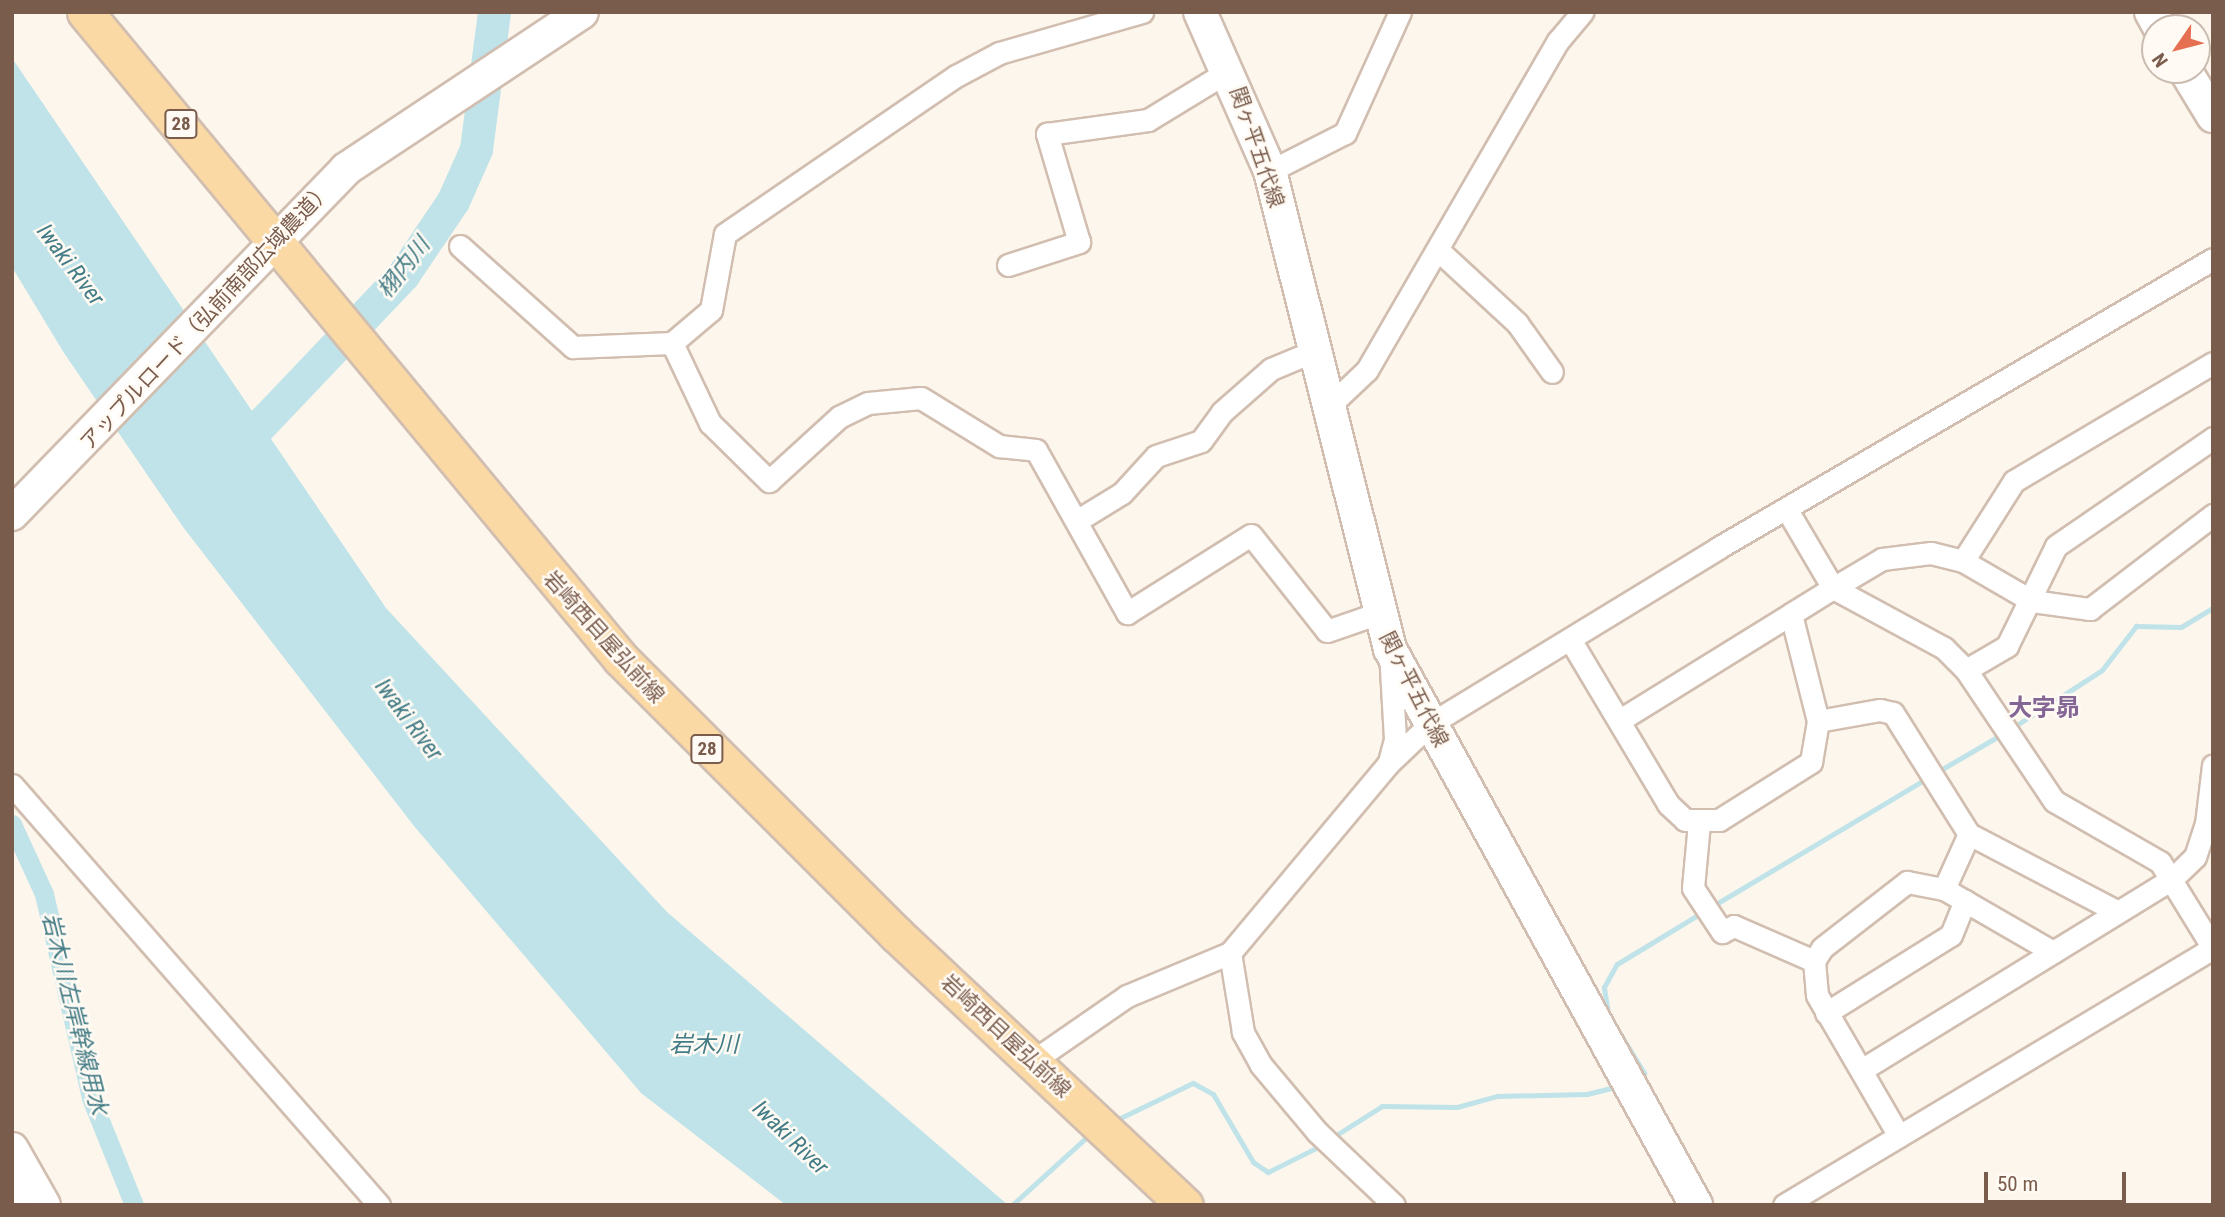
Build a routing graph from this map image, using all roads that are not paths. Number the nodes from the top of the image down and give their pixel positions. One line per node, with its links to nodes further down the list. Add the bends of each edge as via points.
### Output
1 (85, 12): 11 (main road, 岩崎西目屋弘前線 / 28)
2 (582, 12): 11 (main road, アップルロード（弘前南部広域農道）, via 346,169)
3 (1142, 12): 16 (street, via 999,53 956,76 725,234 711,310)
4 (1200, 12): 7 (main road, 関ヶ平五代線)
5 (1401, 12): 10 (street, via 1345,133)
6 (1582, 12): 13 (street, via 1558,41)
7 (1230, 70): 10 (main road, 関ヶ平五代線); 15 (street, via 1147,120 1047,134 1079,242)
8 (2194, 84): 9 (main road)
9 (2213, 116)
10 (1270, 170): 17 (main road, 関ヶ平五代線)
11 (277, 237): 23 (main road, アップルロード（弘前南部広域農道）, via 77,454); 51 (main road, 岩崎西目屋弘前線 / 28, via 364,352 576,607 692,733)
12 (460, 246): 16 (street, via 573,347)
13 (1438, 250): 19 (street, via 1517,323); 20 (street, via 1367,370)
14 (2213, 259): 22 (street)
15 (1008, 265)
16 (672, 343): 25 (street, via 709,424 769,481 839,417 868,403 920,398 999,446 1036,450)
17 (1314, 351): 20 (main road, 関ヶ平五代線); 25 (street, via 1272,369 1222,412 1201,441 1156,456 1122,494)
18 (2213, 363): 26 (street, via 2014,481)
19 (1552, 372)
20 (1327, 408): 29 (main road, 関ヶ平五代線)
21 (2213, 438): 28 (street, via 2056,546)
22 (1787, 510): 27 (street); 31 (street)
23 (12, 514)
24 (2213, 515): 28 (street, via 2090,609)
25 (1078, 520): 29 (street, via 1127,612 1251,535 1327,631)
26 (1963, 561): 27 (street, via 1904,553); 28 (street)
27 (1833, 588): 30 (street); 33 (street, via 1944,649)
28 (2032, 601): 33 (street, via 2007,646)
29 (1376, 614): 32 (main road, 関ヶ平五代線)
30 (1791, 614): 34 (street); 35 (street)
31 (1571, 641): 34 (street); 36 (street)
32 (1390, 649): 36 (main road, 関ヶ平五代線); 37 (street, via 1395,739)
33 (1965, 670): 43 (street, via 2054,801 2144,848)
34 (1620, 720): 40 (street, via 1668,804 1685,820)
35 (1818, 721): 40 (street, via 1811,762 1719,820); 42 (street, via 1880,709 1894,713)
36 (1430, 724): 37 (street); 59 (main road, 関ヶ平五代線)
37 (1388, 764): 48 (street)
38 (2213, 765): 41 (street)
39 (12, 785): 56 (street)
40 (1699, 823): 49 (street, via 1693,888 1722,932 1734,926)
41 (2209, 825): 43 (street, via 2195,857)
42 (1969, 834): 44 (street); 46 (street)
43 (2173, 878): 46 (street); 53 (street, via 2213,948)
44 (1944, 889): 45 (street); 49 (street, via 1907,882 1894,889)
45 (1965, 901): 47 (street); 50 (street, via 1951,935)
46 (2118, 912): 47 (street)
47 (2053, 952): 52 (street)
48 (1230, 953): 51 (street, via 1127,996); 58 (street, via 1243,1032 1261,1065 1318,1133)
49 (1814, 961): 50 (street, via 1815,988)
50 (1826, 1013): 52 (street)
51 (1033, 1061): 57 (main road, 岩崎西目屋弘前線 / 28)
52 (1863, 1069): 53 (street)
53 (1899, 1136): 60 (street)
54 (12, 1149): 55 (main road)
55 (29, 1195)
56 (379, 1205)
57 (1185, 1205)
58 (1394, 1205)
59 (1696, 1205)
60 (1784, 1205)

